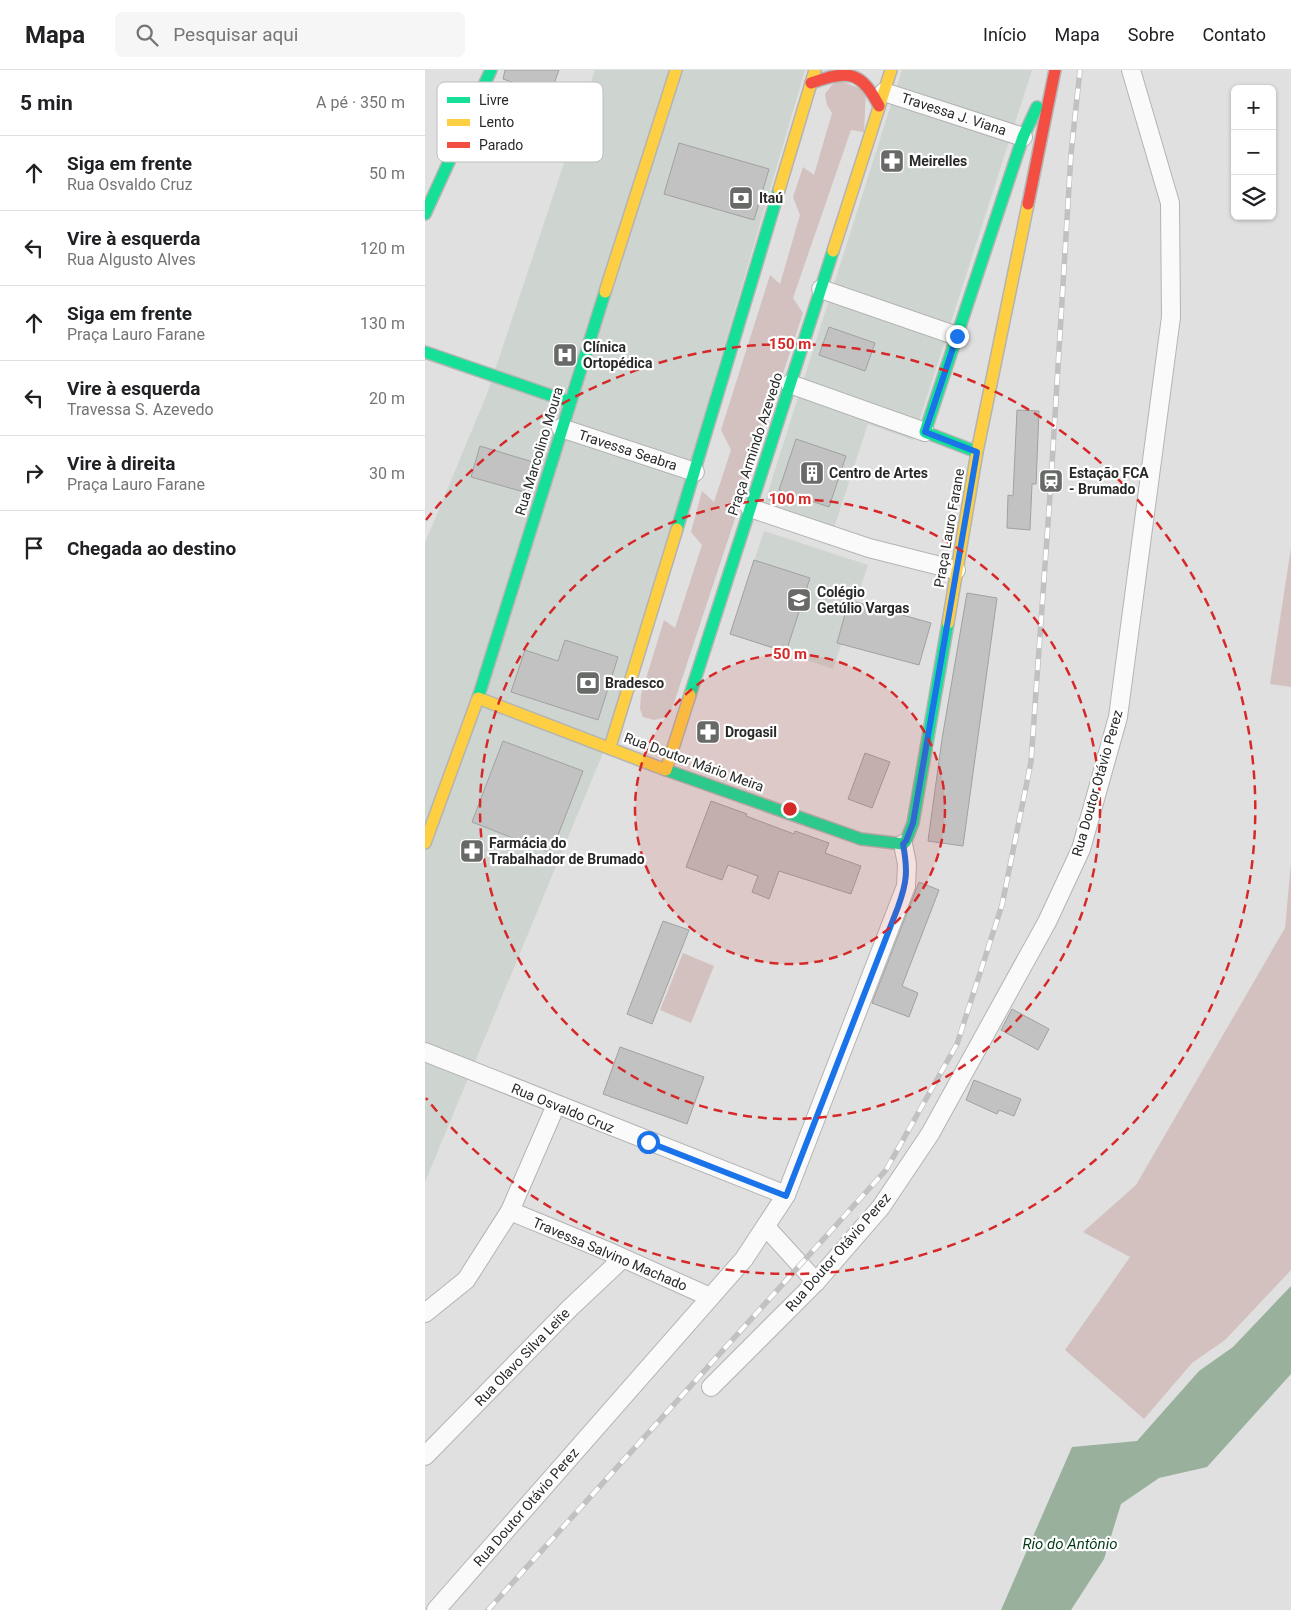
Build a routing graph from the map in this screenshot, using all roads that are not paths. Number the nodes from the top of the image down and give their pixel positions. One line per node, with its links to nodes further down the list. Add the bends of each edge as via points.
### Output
1 (491, 70): 7 (main road)
2 (676, 70): 17 (main road, Rua Marcolino Moura)
3 (815, 70): 8 (main road)
4 (891, 70): 9 (main road, Praça Armindo Azevedo)
5 (1054, 70): 10 (main road, Praça Lauro Farane); 20 (main road, Praça Lauro Farane)
6 (1131, 70): 35 (street, Rua Doutor Otávio Perez, via 1170,203 1171,317 1118,717 1081,849 1047,922 930,1134 881,1208)
7 (486, 82)
8 (811, 83): 9 (main road, via 841,72 854,74); 21 (main road)
9 (882, 99): 10 (street, Travessa J. Viana); 13 (main road, Praça Armindo Azevedo)
10 (1023, 137): 14 (main road, Praça Lauro Farane)
11 (449, 162): 12 (main road)
12 (425, 214)
13 (821, 289): 14 (street); 16 (main road, Praça Armindo Azevedo)
14 (957, 336): 19 (main road, Praça Lauro Farane)
15 (425, 352): 17 (main road)
16 (790, 384): 19 (street); 22 (main road, Praça Armindo Azevedo)
17 (570, 402): 18 (main road, Rua Marcolino Moura)
18 (561, 428): 21 (street, Travessa Seabra); 24 (main road, Rua Marcolino Moura)
19 (925, 432): 20 (main road)
20 (977, 452): 23 (main road, Praça Lauro Farane)
21 (695, 472): 25 (main road)
22 (750, 508): 23 (street, via 869,548); 26 (main road, Praça Armindo Azevedo)
23 (956, 570): 28 (main road, Praça Lauro Farane, via 913,823)
24 (478, 698): 25 (main road, Rua Doutor Mário Meira); 27 (main road, Rua Marcolino Moura)
25 (610, 747): 26 (main road, Rua Doutor Mário Meira)
26 (666, 770): 28 (main road, Rua Doutor Mário Meira, via 861,839)
27 (425, 843)
28 (903, 844): 31 (street, Rua Doutor Otávio Perez, via 907,864 906,886)
29 (425, 1052): 30 (street, Rua Osvaldo Cruz)
30 (556, 1105): 31 (street, Rua Osvaldo Cruz); 32 (street)
31 (786, 1196): 33 (street, Rua Doutor Otávio Perez)
32 (510, 1211): 34 (street, Travessa Salvino Machado); 37 (street, via 466,1280)
33 (766, 1227): 35 (street); 36 (street, Rua Doutor Otávio Perez, via 744,1259)
34 (622, 1259): 36 (street, Travessa Salvino Machado); 39 (street, Rua Olavo Silva Leite)
35 (815, 1282): 38 (street, Rua Doutor Otávio Perez)
36 (710, 1297): 40 (street, Rua Doutor Otávio Perez)
37 (425, 1313)
38 (711, 1387)
39 (425, 1456)
40 (436, 1610)

